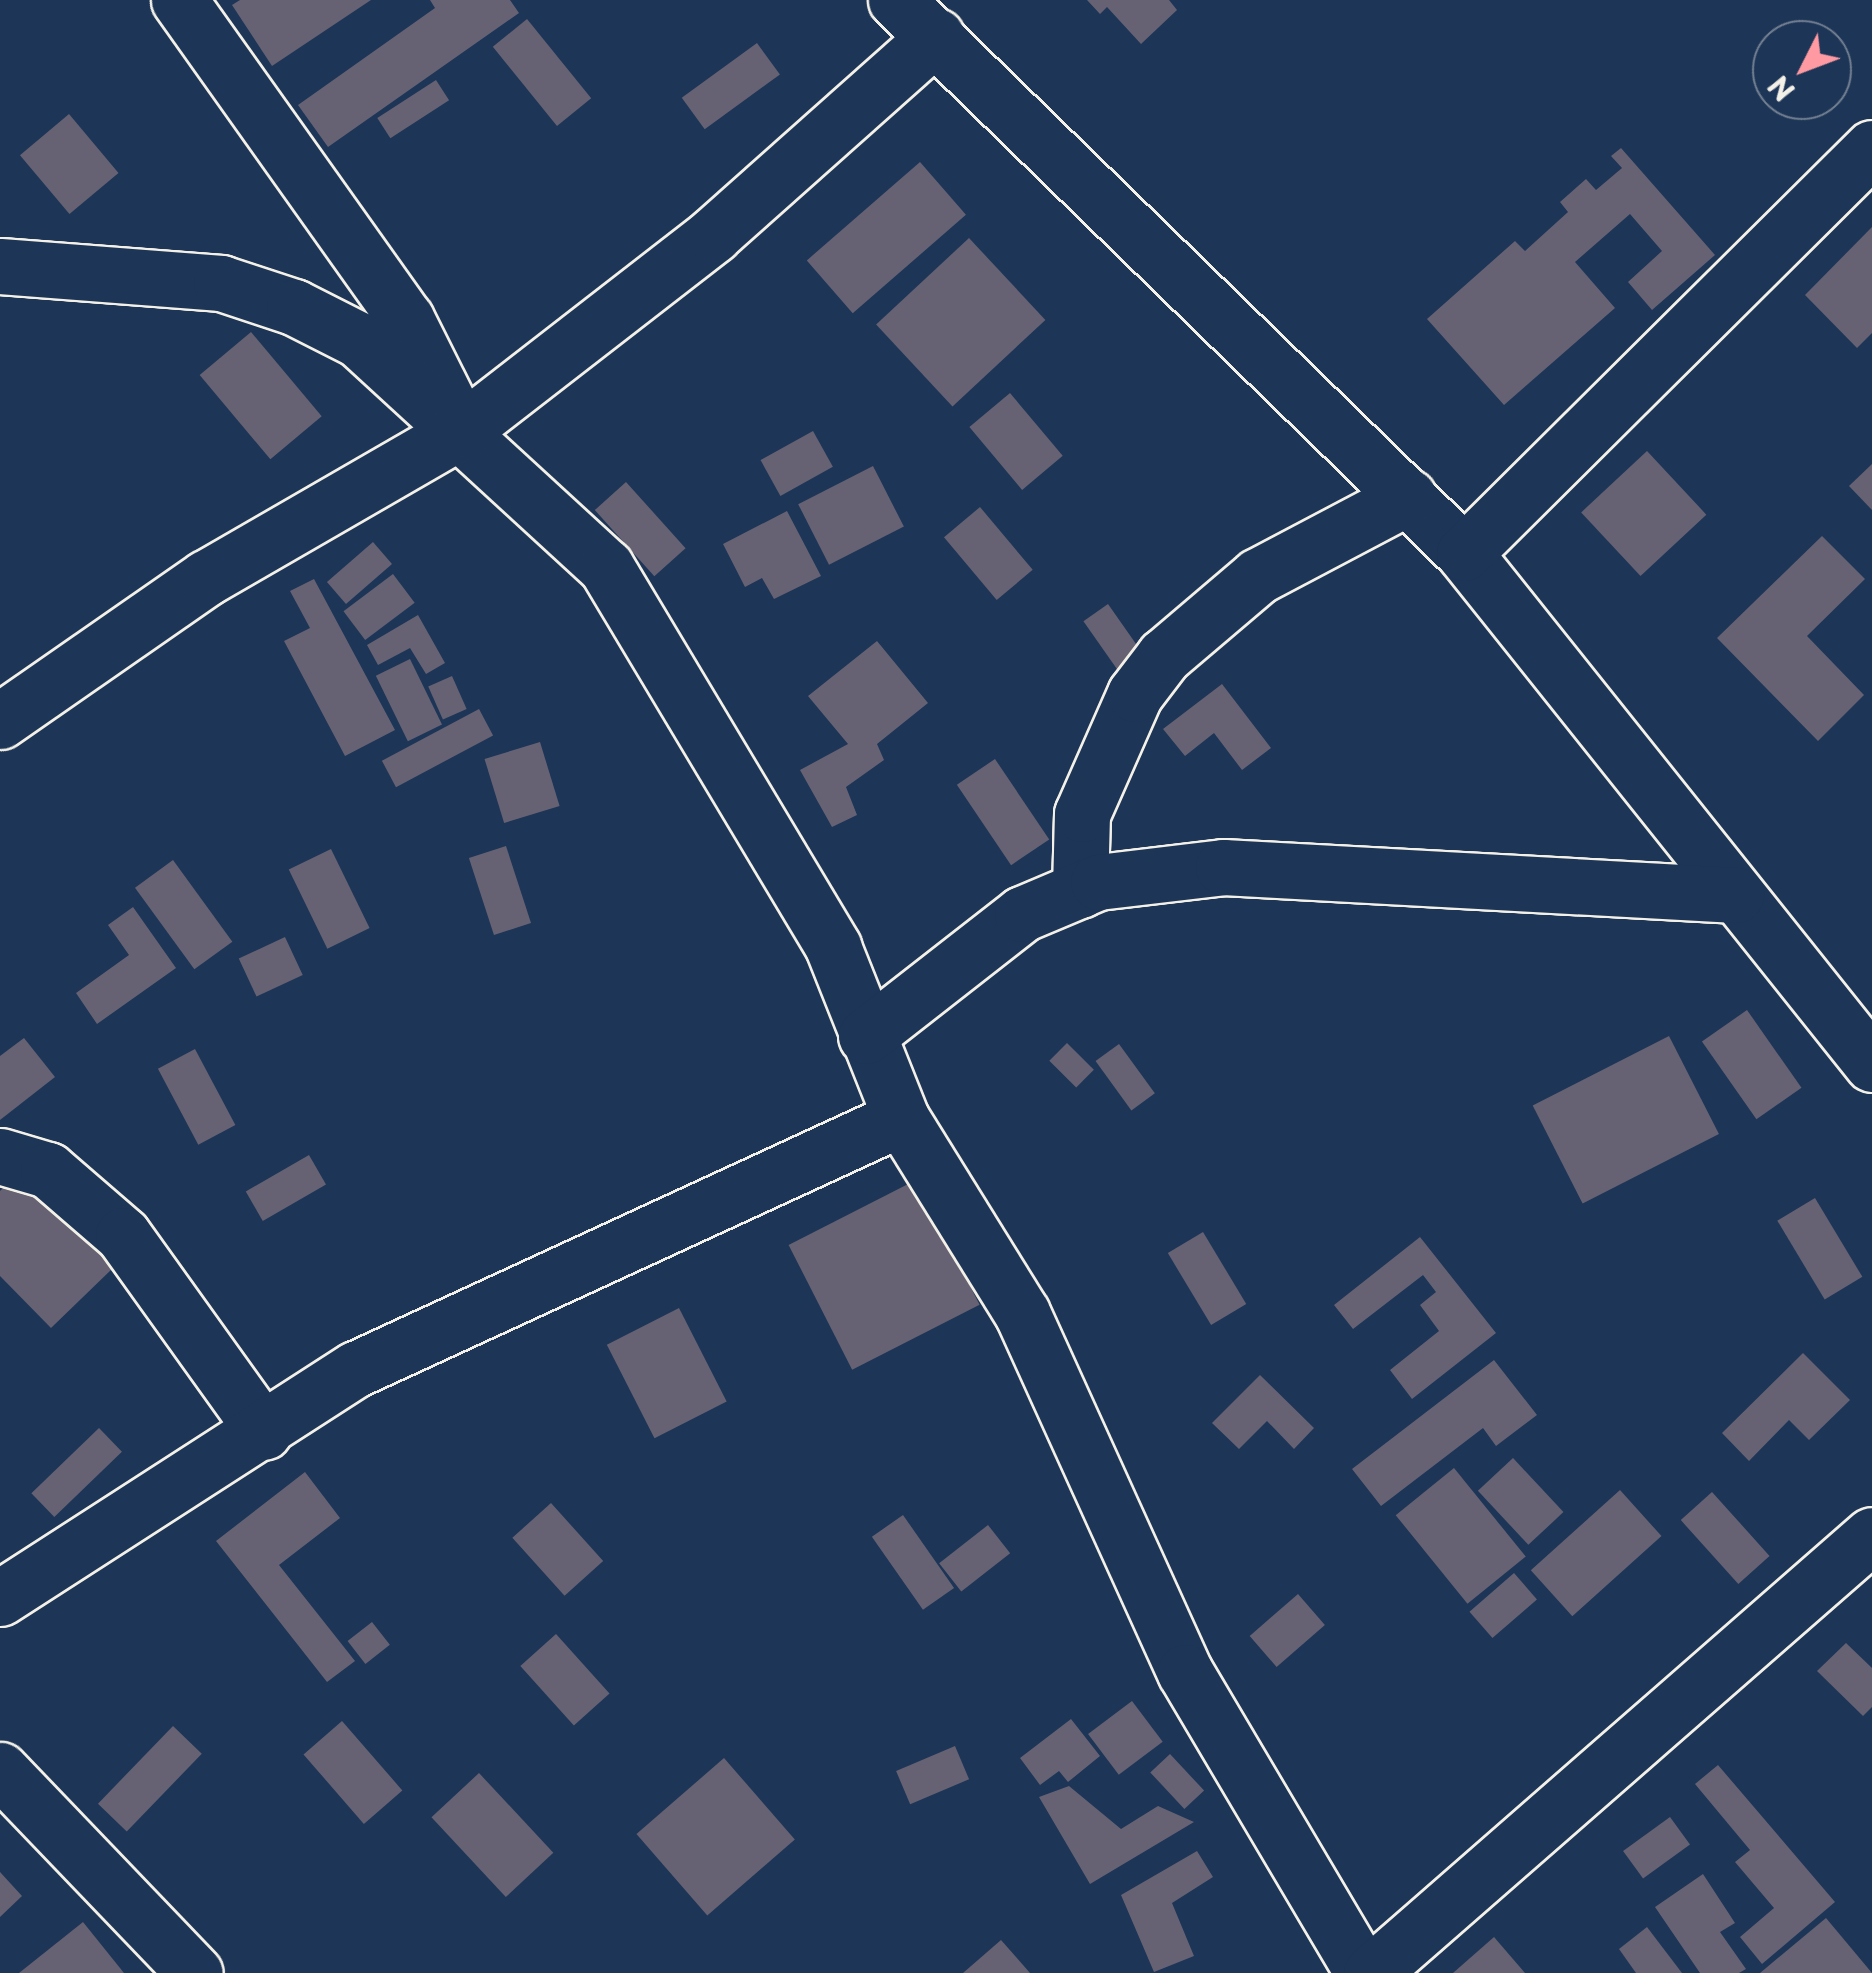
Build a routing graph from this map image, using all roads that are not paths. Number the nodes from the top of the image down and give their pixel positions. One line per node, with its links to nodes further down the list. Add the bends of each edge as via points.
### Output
1 (179, 0): 6 (street, via 406,319)
2 (896, 0): 3 (street)
3 (936, 36): 6 (street, via 714,235); 7 (street)
4 (1872, 148): 8 (street)
5 (0, 266): 6 (street, via 221,283 294,307 359,340)
6 (462, 430): 9 (street, via 206,578); 12 (street, via 561,518 642,618 834,947)
7 (1408, 497): 8 (street); 10 (street, via 1258,576 1164,656 1135,694 1082,814)
8 (1464, 553): 11 (street)
9 (0, 721)
10 (1080, 890): 11 (street, via 1224,867); 12 (street, via 1022,914 944,968)
11 (1736, 895): 13 (street)
12 (866, 1036): 14 (street)
13 (1872, 1064)
14 (901, 1118): 16 (street, via 356,1369); 21 (street, via 1022,1313 1216,1731)
15 (0, 1156): 16 (street, via 48,1170 123,1235)
16 (264, 1432): 18 (street)
17 (1872, 1535): 22 (street)
18 (0, 1598)
19 (0, 1770): 20 (street)
20 (194, 1973)
21 (1363, 1973)
22 (1371, 1973)

